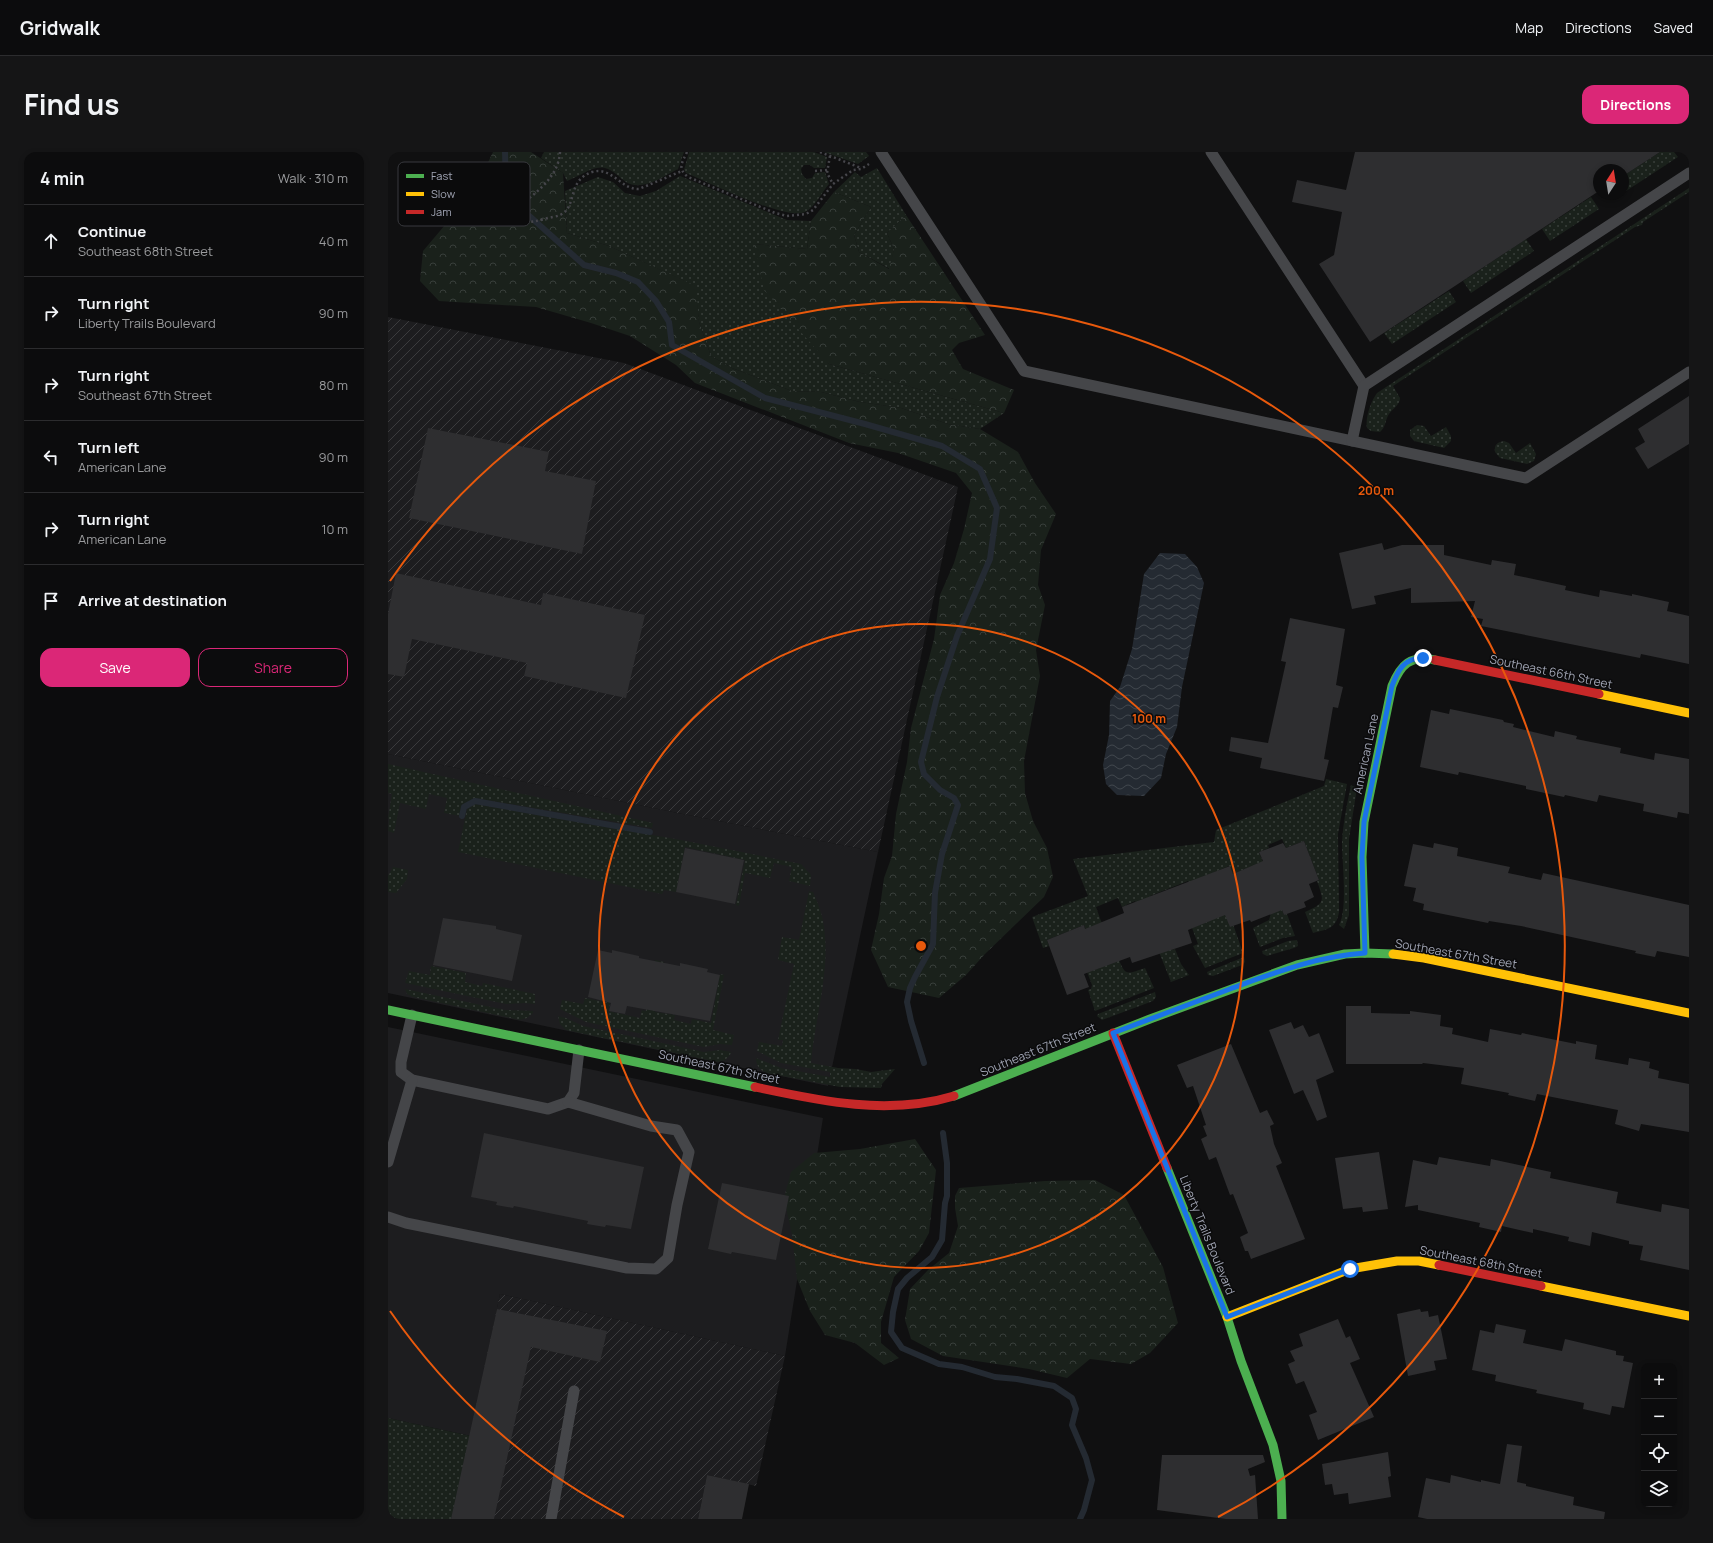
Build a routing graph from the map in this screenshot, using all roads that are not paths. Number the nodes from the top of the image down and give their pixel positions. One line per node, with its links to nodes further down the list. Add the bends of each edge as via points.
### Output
1 (881, 152): 6 (lane, via 1024,371)
2 (1211, 152): 5 (lane)
3 (1689, 173): 5 (lane)
4 (1689, 372): 6 (lane, via 1526,478)
5 (1364, 386): 6 (lane)
6 (1352, 441)
7 (1408, 661): 8 (street, Southeast 66th Street, via 1418,658 1432,659); 9 (street, American Lane, via 1399,669 1392,686 1364,822 1362,857)
8 (1689, 713)
9 (1365, 953): 11 (street, Southeast 67th Street, via 1424,958); 13 (street, Southeast 67th Street, via 1317,959 1280,970)
10 (388, 1010): 12 (street, Southeast 67th Street)
11 (1689, 1013)
12 (412, 1015): 14 (street, Southeast 67th Street); 15 (lane, via 401,1062 401,1072)
13 (1113, 1033): 14 (street, Southeast 67th Street, via 953,1097 892,1105 847,1105 815,1100); 20 (street, Liberty Trails Boulevard)
14 (579, 1050): 16 (lane, via 574,1093)
15 (412, 1080): 16 (lane, via 548,1109); 17 (lane)
16 (568, 1102): 18 (lane, via 651,1126 678,1130 689,1152 668,1258 656,1269 626,1268 406,1223)
17 (388, 1162)
18 (388, 1217)
19 (1689, 1316): 20 (street, Southeast 68th Street, via 1439,1264 1412,1261 1373,1264 1350,1269)
20 (1227, 1317): 23 (street, Liberty Trails Boulevard, via 1279,1462 1282,1480)
21 (574, 1391): 22 (lane)
22 (551, 1519)
23 (1282, 1519)

